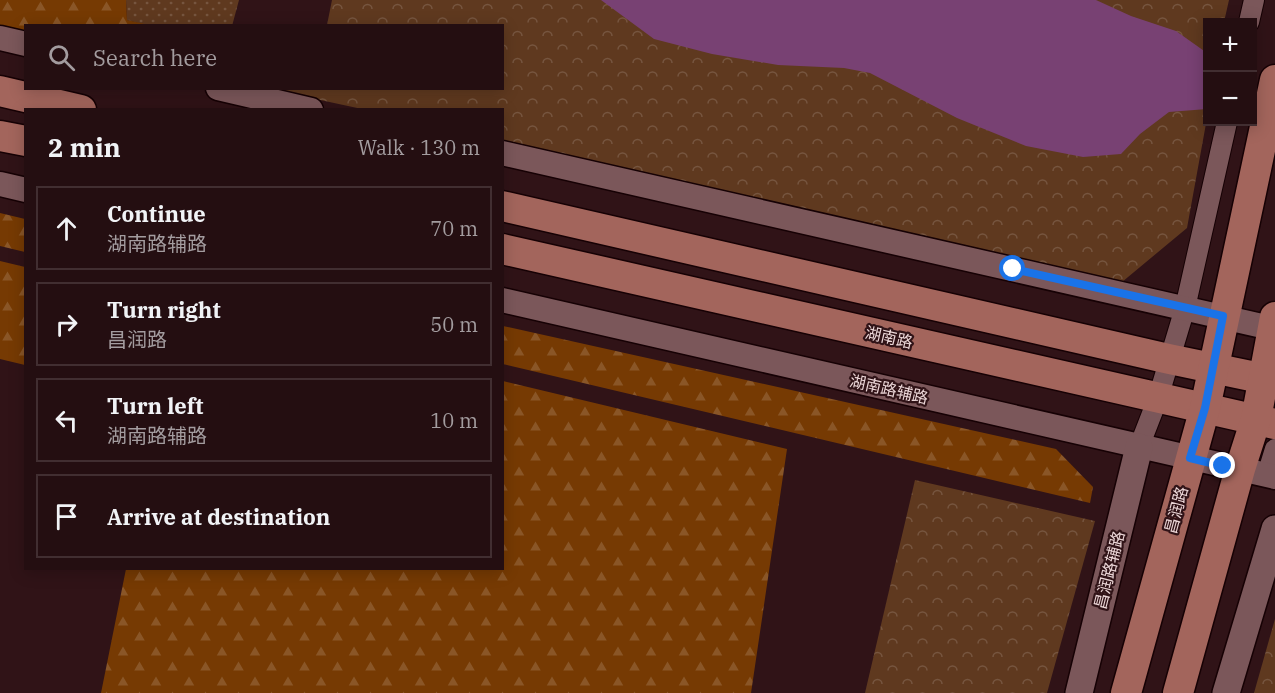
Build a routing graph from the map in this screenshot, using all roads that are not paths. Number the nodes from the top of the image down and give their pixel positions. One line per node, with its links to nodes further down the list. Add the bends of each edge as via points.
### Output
1 (1254, 0): 2 (street)
2 (1250, 18)
3 (0, 38): 4 (street)
4 (24, 44)
5 (1275, 80): 20 (main road, 昌润路)
6 (226, 90): 9 (street)
7 (0, 91): 8 (main road)
8 (72, 108)
9 (303, 108)
10 (1226, 126): 19 (street)
11 (0, 136): 12 (main road)
12 (24, 141)
13 (504, 153): 19 (street)
14 (0, 184): 15 (street)
15 (24, 190)
16 (504, 206): 22 (main road)
17 (504, 249): 25 (main road, 湖南路)
18 (504, 300): 28 (street, 湖南路辅路)
19 (1185, 308): 20 (street); 22 (street)
20 (1223, 316): 21 (street); 23 (main road, 昌润路)
21 (1274, 325): 24 (main road)
22 (1169, 359): 23 (main road); 25 (street)
23 (1213, 369): 24 (main road); 26 (main road, 昌润路)
24 (1270, 380): 27 (main road)
25 (1158, 398): 26 (main road, 湖南路); 28 (street)
26 (1205, 408): 27 (main road, 湖南路); 30 (main road, 昌润路)
27 (1266, 422): 31 (main road)
28 (1139, 447): 30 (street, 湖南路辅路); 33 (main road, 昌润路辅路)
29 (1275, 449): 31 (street)
30 (1190, 458): 31 (street, 湖南路辅路); 34 (main road, 昌润路)
31 (1260, 474): 35 (main road)
32 (1275, 530): 36 (main road)
33 (1078, 693)
34 (1126, 693)
35 (1178, 693)
36 (1226, 693)

